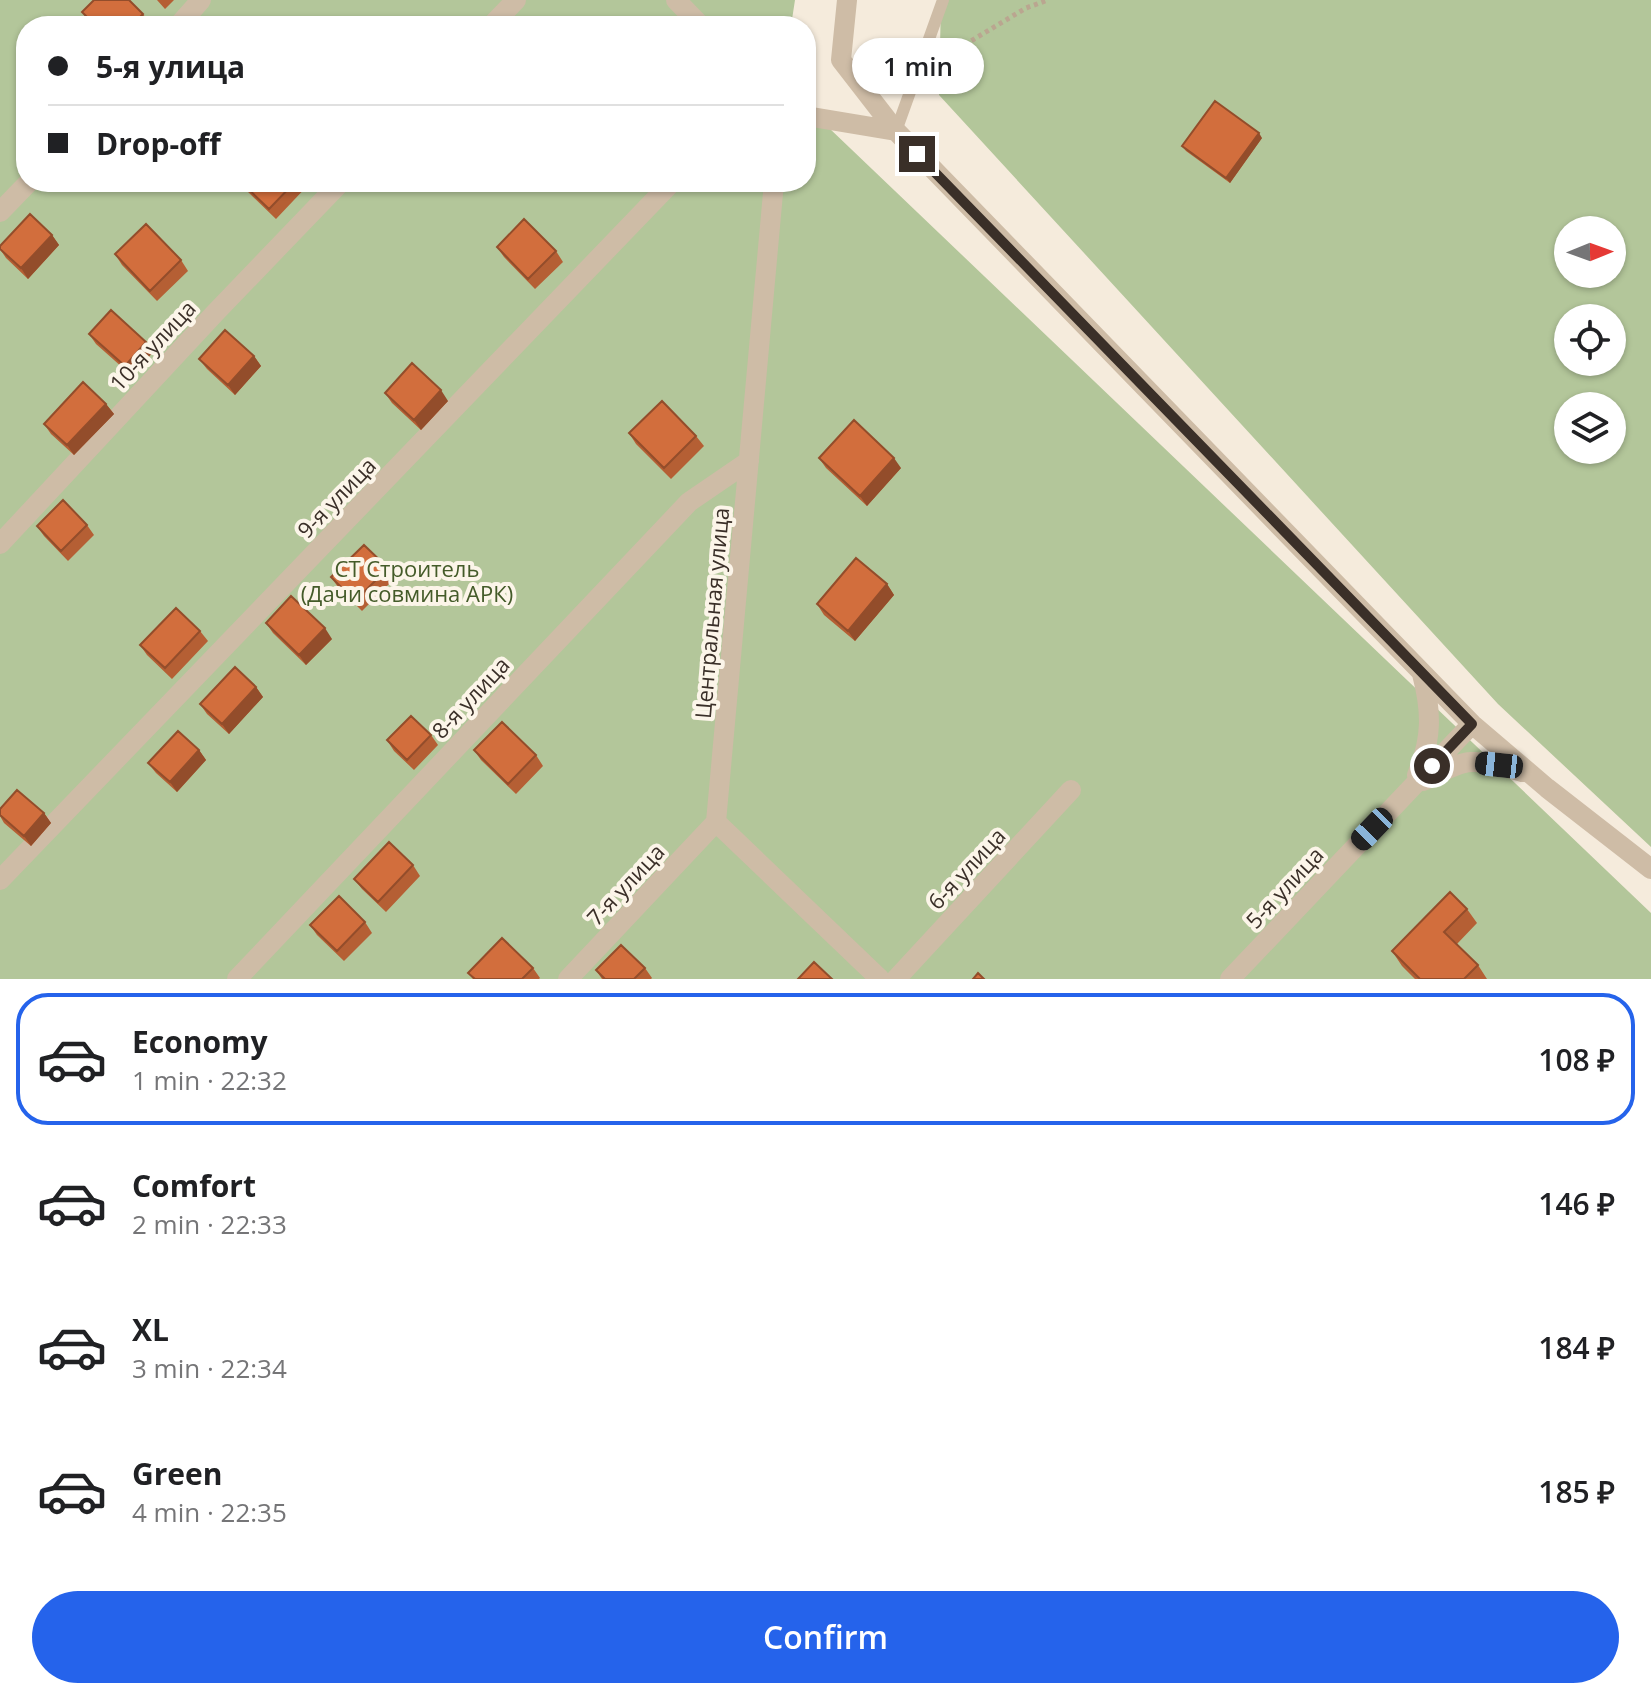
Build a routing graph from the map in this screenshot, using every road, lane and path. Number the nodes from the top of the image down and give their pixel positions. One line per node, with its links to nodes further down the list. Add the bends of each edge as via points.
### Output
1 (201, 0): 7 (street)
2 (516, 0): 8 (street)
3 (676, 0): 9 (street)
4 (847, 0): 12 (street, via 841,60)
5 (943, 0): 10 (lane)
6 (1048, 0): 10 (path)
7 (187, 16)
8 (501, 16)
9 (691, 16)
10 (917, 74): 12 (lane)
11 (816, 118): 12 (street)
12 (896, 131): 20 (street)
13 (19, 192): 17 (street)
14 (331, 192): 19 (street, 10-я улица)
15 (662, 192): 27 (street, 9-я улица)
16 (773, 192): 18 (street, Центральная улица)
17 (0, 212)
18 (749, 461): 25 (street, Центральная улица); 28 (street, 8-я улица, via 689,502)
19 (0, 544)
20 (1422, 672): 21 (street); 23 (street, via 1429,727 1426,754)
21 (1472, 724): 22 (street); 23 (street, 5-я улица)
22 (1532, 775): 23 (street, via 1471,762); 26 (street)
23 (1413, 787): 32 (street, 5-я улица)
24 (1071, 790): 31 (street, 6-я улица)
25 (716, 822): 29 (street, 7-я улица); 30 (street)
26 (1651, 869)
27 (0, 880)
28 (237, 979)
29 (568, 979)
30 (880, 979)
31 (896, 979)
32 (1230, 979)

